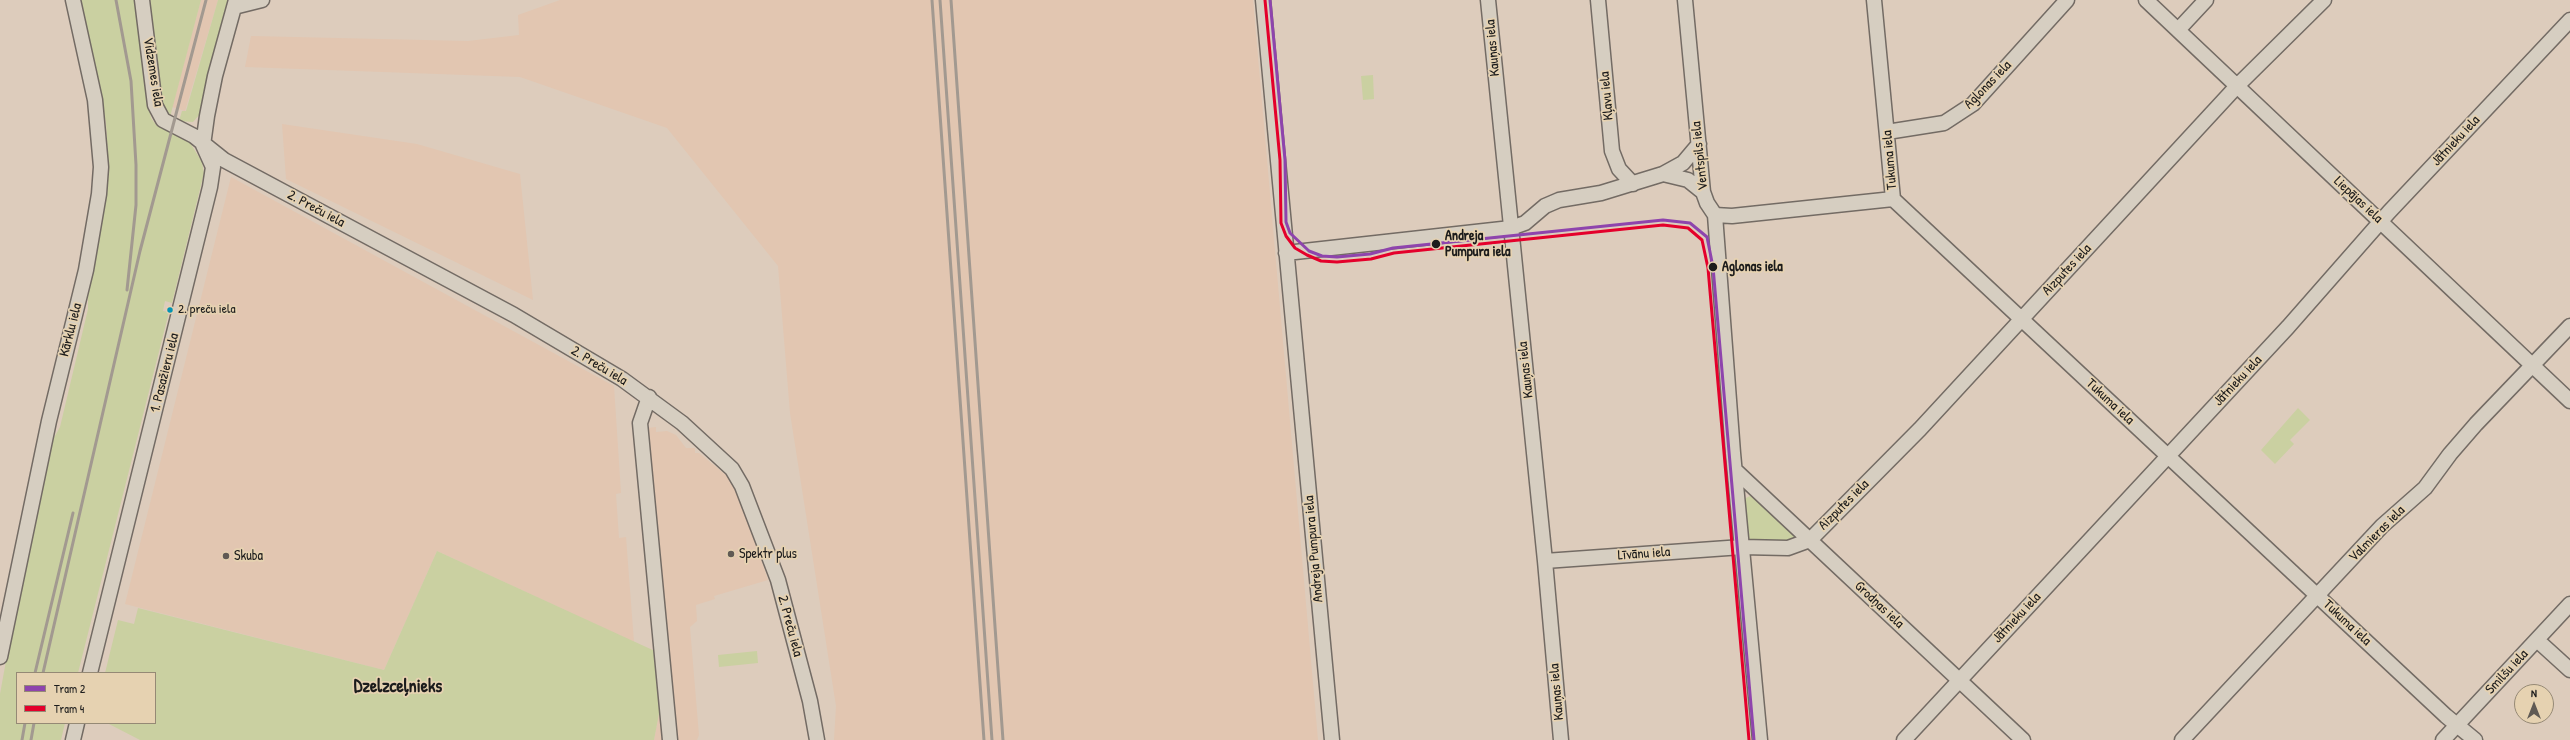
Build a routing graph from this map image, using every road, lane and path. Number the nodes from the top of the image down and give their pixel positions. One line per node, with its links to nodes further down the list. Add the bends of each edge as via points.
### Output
1 (74, 0): 41 (street, Kārklu iela, via 95,100 101,167 99,194 86,270 49,421)
2 (142, 0): 19 (street, Vidzemes iela, via 158,112 163,120 194,136)
3 (262, 0): 13 (street)
4 (1263, 0): 27 (street, Andreja Pumpura iela)
5 (1488, 0): 26 (street, Kauņas iela)
6 (1598, 0): 21 (street, Kļavu iela, via 1612,151 1619,169)
7 (1685, 0): 18 (street, Ventspils iela)
8 (1874, 0): 17 (street, Tukuma iela)
9 (2067, 0): 17 (street, Aglonas iela, via 1973,104 1944,123)
10 (2146, 0): 15 (street, Liepājas iela)
11 (2206, 0): 15 (street)
12 (2324, 0): 16 (street, Aizputes iela)
13 (235, 4): 19 (street, via 215,76)
14 (2570, 20): 25 (street, Jātnieku iela)
15 (2178, 30): 16 (street, Liepājas iela)
16 (2237, 86): 25 (street, Liepājas iela); 28 (street, Aizputes iela)
17 (1887, 132): 23 (street, Tukuma iela)
18 (1699, 144): 20 (street, via 1683,164); 22 (street, Ventspils iela)
19 (203, 145): 31 (street, 2. Preču iela, via 224,160 514,315 622,379); 43 (street, 1. Pasažieru iela, via 213,167 210,187)
20 (1663, 174): 21 (street); 22 (street, via 1688,180)
21 (1634, 184): 26 (street, via 1559,200 1546,206 1526,223)
22 (1703, 192): 24 (street, Ventspils iela)
23 (1893, 199): 24 (street, via 1732,216); 28 (street, Tukuma iela)
24 (1715, 215): 34 (street, Ventspils iela)
25 (2381, 221): 30 (street, Liepājas iela); 33 (street, Jātnieku iela, via 2288,327)
26 (1511, 228): 27 (street); 37 (street, Kauņas iela)
27 (1286, 253): 50 (street, Andreja Pumpura iela)
28 (2021, 320): 33 (street, Tukuma iela); 35 (street, Aizputes iela, via 1920,429)
29 (2570, 326): 30 (street, Valmieras iela)
30 (2533, 366): 32 (street, Liepājas iela); 38 (street, Valmieras iela, via 2455,448 2425,488 2382,526)
31 (649, 398): 48 (street, via 640,423); 49 (street, 2. Preču iela, via 682,423 732,469 742,486 778,580 810,701)
32 (2570, 401)
33 (2168, 456): 38 (street, Tukuma iela); 44 (street, Jātnieku iela)
34 (1735, 470): 35 (street, Grodņas iela); 36 (street, Ventspils iela)
35 (1810, 540): 36 (street, Līvānu iela, via 1788,548); 44 (street, Grodņas iela)
36 (1742, 546): 37 (street, Līvānu iela); 52 (street, Ventspils iela)
37 (1545, 561): 51 (street, Kauņas iela)
38 (2317, 596): 46 (street, Tukuma iela); 55 (street, Valmieras iela)
39 (2570, 604): 40 (street, Smilšu iela)
40 (2537, 640): 42 (street); 46 (street, Smilšu iela)
41 (0, 657)
42 (2570, 670)
43 (90, 672)
44 (1960, 680): 53 (street, Jātnieku iela); 54 (street, Grodņas iela)
45 (77, 724): 47 (street)
46 (2457, 725): 56 (street, Smilšu iela); 57 (street, Tukuma iela)
47 (73, 740)
48 (670, 740)
49 (817, 740)
50 (1332, 740)
51 (1561, 740)
52 (1760, 740)
53 (1904, 740)
54 (2022, 740)
55 (2182, 740)
56 (2443, 740)
57 (2475, 740)

